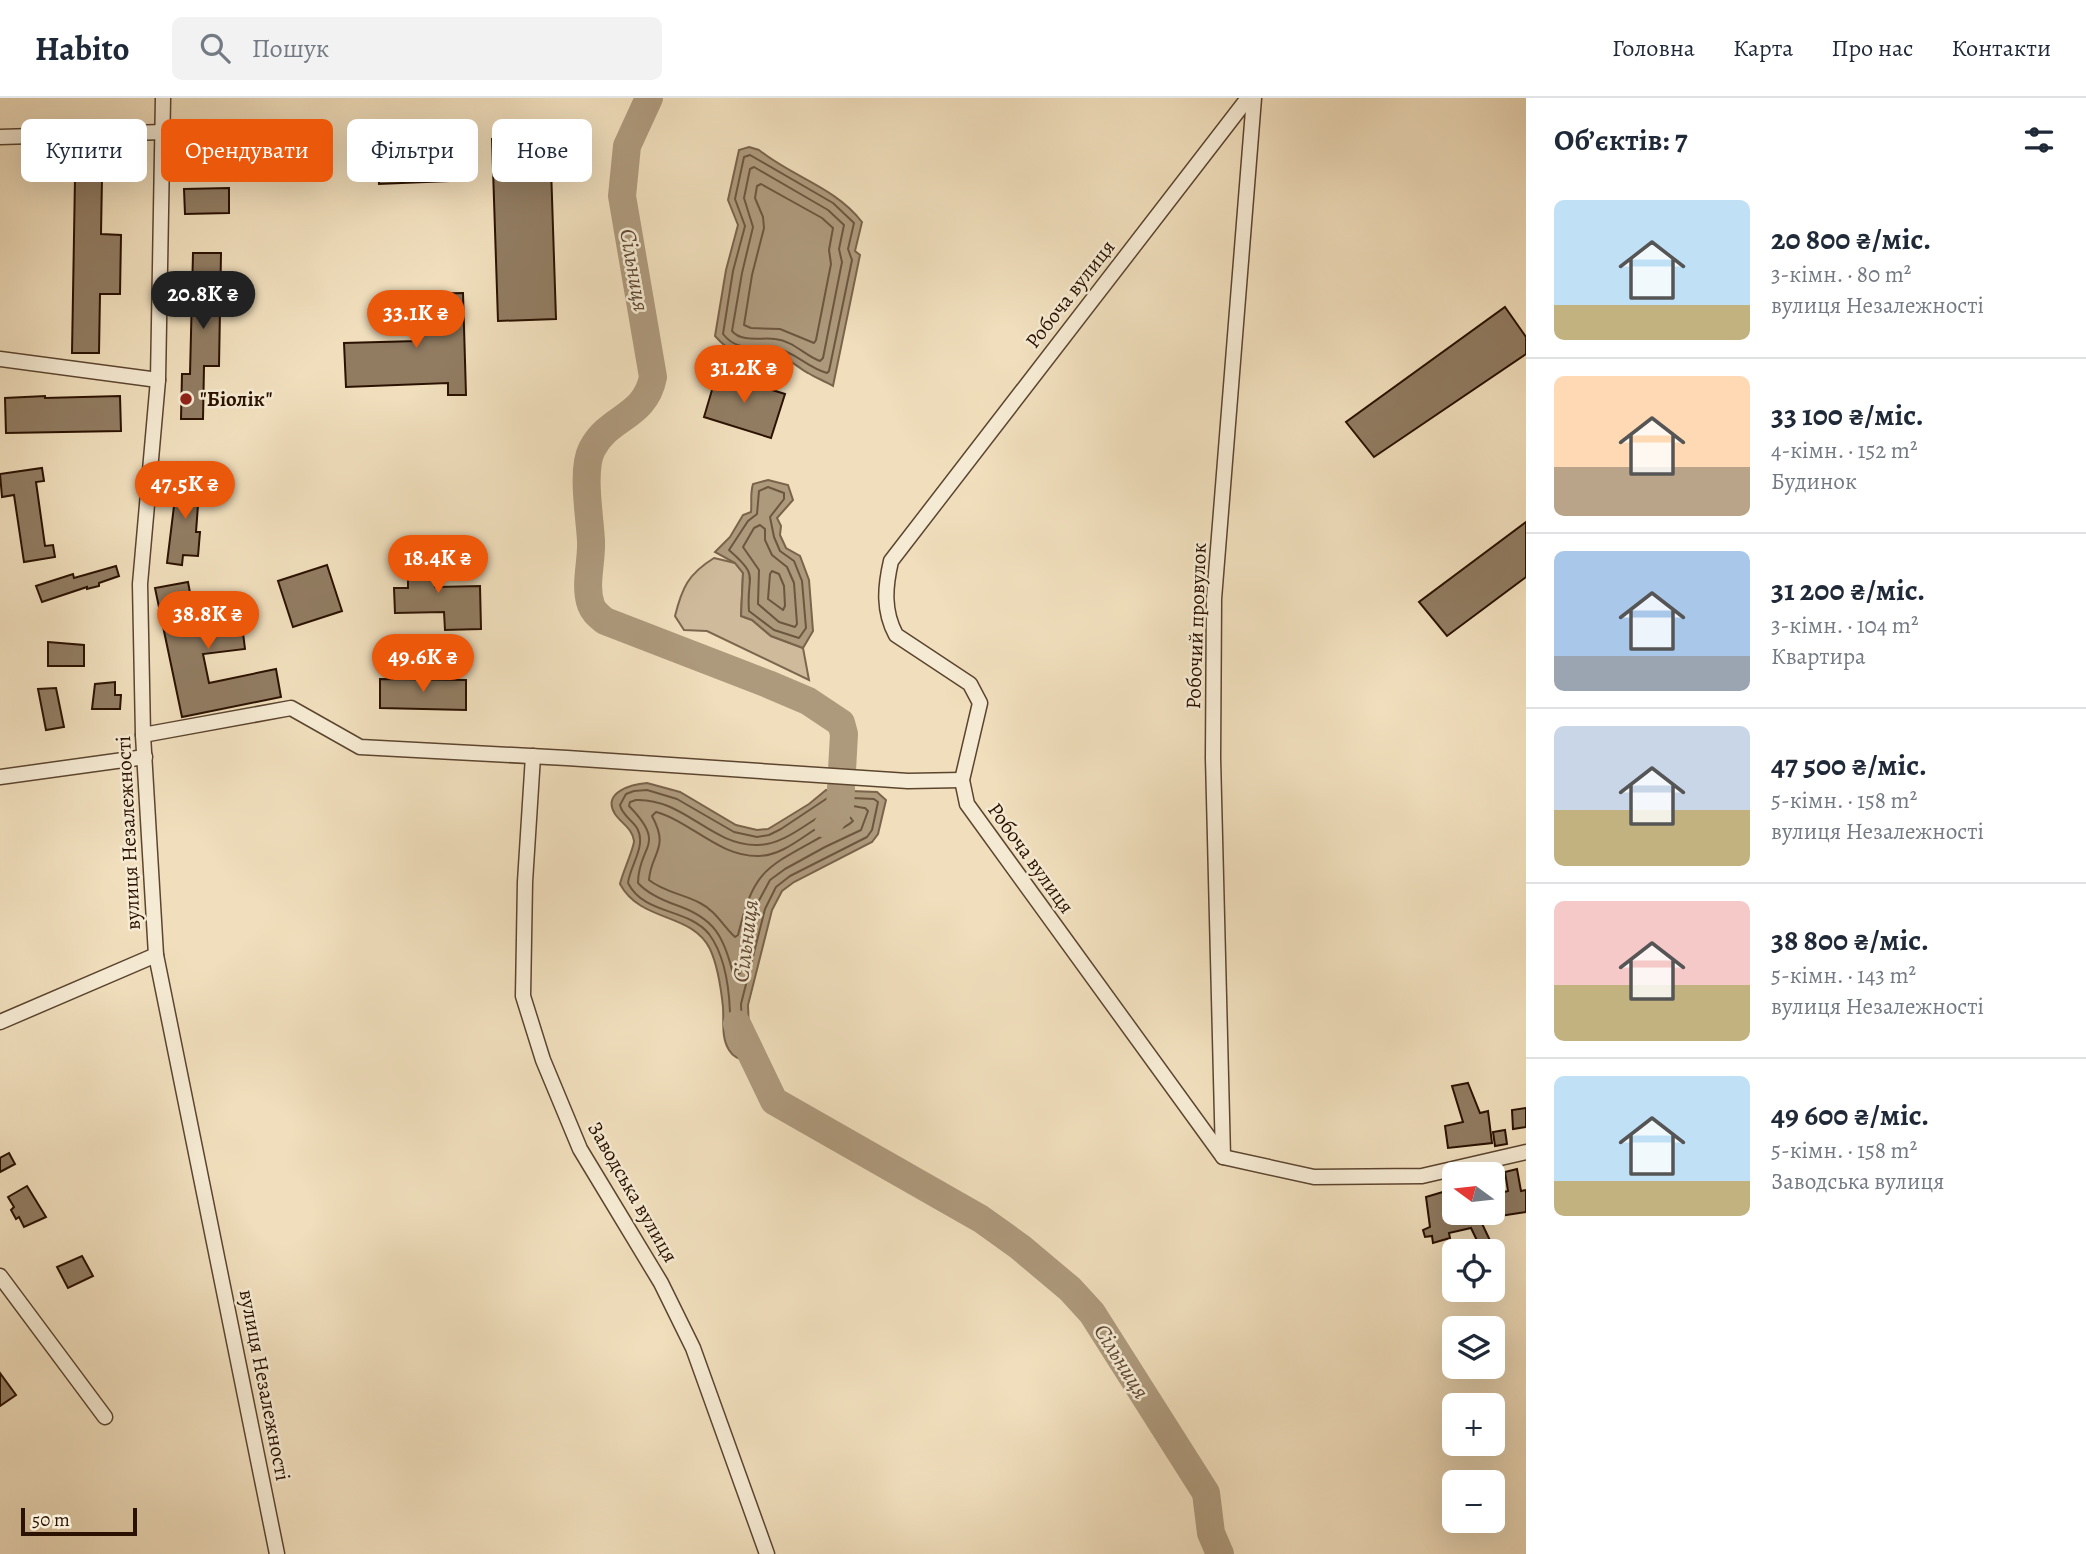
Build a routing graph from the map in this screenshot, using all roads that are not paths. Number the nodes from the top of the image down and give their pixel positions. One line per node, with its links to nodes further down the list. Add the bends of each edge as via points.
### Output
1 (163, 98): 4 (street, вулиця Незалежності)
2 (1248, 98): 14 (street, Робоча вулиця, via 891,561 884,589 896,635 970,684 980,703)
3 (1254, 98): 18 (street, Робочий провулок, via 1214,599 1213,758)
4 (163, 119)
5 (161, 132): 6 (street)
6 (0, 137)
7 (162, 182): 9 (street, вулиця Незалежності)
8 (0, 359): 9 (street)
9 (158, 380): 10 (street, вулиця Незалежності, via 140,584)
10 (143, 735): 11 (street, via 291,708 360,747); 12 (street, вулиця Незалежності)
11 (533, 756): 14 (street, via 908,781); 22 (street, Заводська вулиця, via 523,996 543,1060 580,1149 661,1283 693,1348)
12 (145, 757): 13 (street); 15 (street, вулиця Незалежності)
13 (0, 777)
14 (962, 780): 18 (street, Робоча вулиця, via 967,804)
15 (156, 956): 16 (street); 21 (street, вулиця Незалежності)
16 (0, 1023)
17 (1526, 1152): 18 (street, via 1422,1176 1314,1177)
18 (1223, 1157)
19 (0, 1276): 20 (street)
20 (105, 1417)
21 (277, 1554)
22 (767, 1554)

